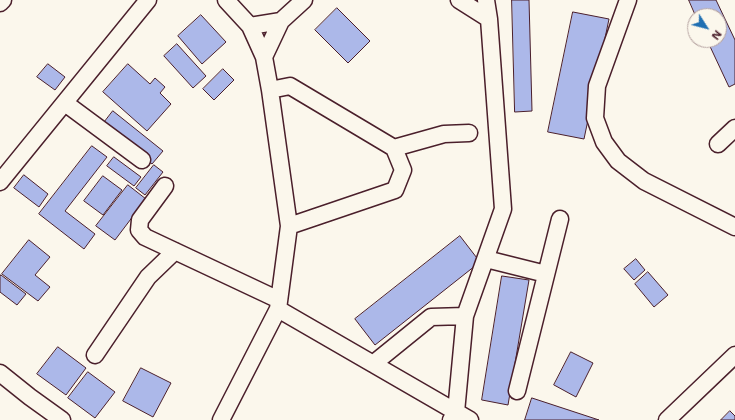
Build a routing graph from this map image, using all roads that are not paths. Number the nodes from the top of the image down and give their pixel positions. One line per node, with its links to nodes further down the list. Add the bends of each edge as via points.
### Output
1 (3, 0): 8 (street)
2 (148, 0): 14 (street)
3 (226, 0): 11 (street)
4 (304, 0): 10 (street)
5 (459, 0): 9 (street)
6 (486, 0): 9 (street)
7 (628, 0): 24 (street, via 598,86 595,118 604,142 618,161 644,181)
8 (0, 3)
9 (489, 19): 26 (street, via 503,209)
10 (281, 21): 11 (street); 12 (street)
11 (250, 26): 12 (street)
12 (264, 57): 13 (street)
13 (270, 90): 18 (street, via 290,86); 23 (street)
14 (65, 103): 19 (street); 20 (street)
15 (735, 128): 17 (street)
16 (469, 133): 18 (street, via 444,134)
17 (718, 144)
18 (394, 148): 23 (street, via 403,170 396,190)
19 (142, 160)
20 (0, 182)
21 (165, 186): 25 (street, via 140,220 139,230 145,236)
22 (560, 219): 27 (street)
23 (289, 226): 28 (street)
24 (735, 227)
25 (175, 251): 28 (street); 30 (street, via 148,277)
26 (486, 259): 27 (street); 29 (street)
27 (546, 274): 34 (street)
28 (278, 305): 32 (street); 37 (street)
29 (466, 316): 32 (street, via 431,317); 35 (street)
30 (95, 355)
31 (735, 355): 39 (street)
32 (373, 364): 35 (street)
33 (0, 373): 36 (street)
34 (517, 391)
35 (453, 416): 38 (street)
36 (62, 420)
37 (221, 420)
38 (470, 420)
39 (666, 420)

